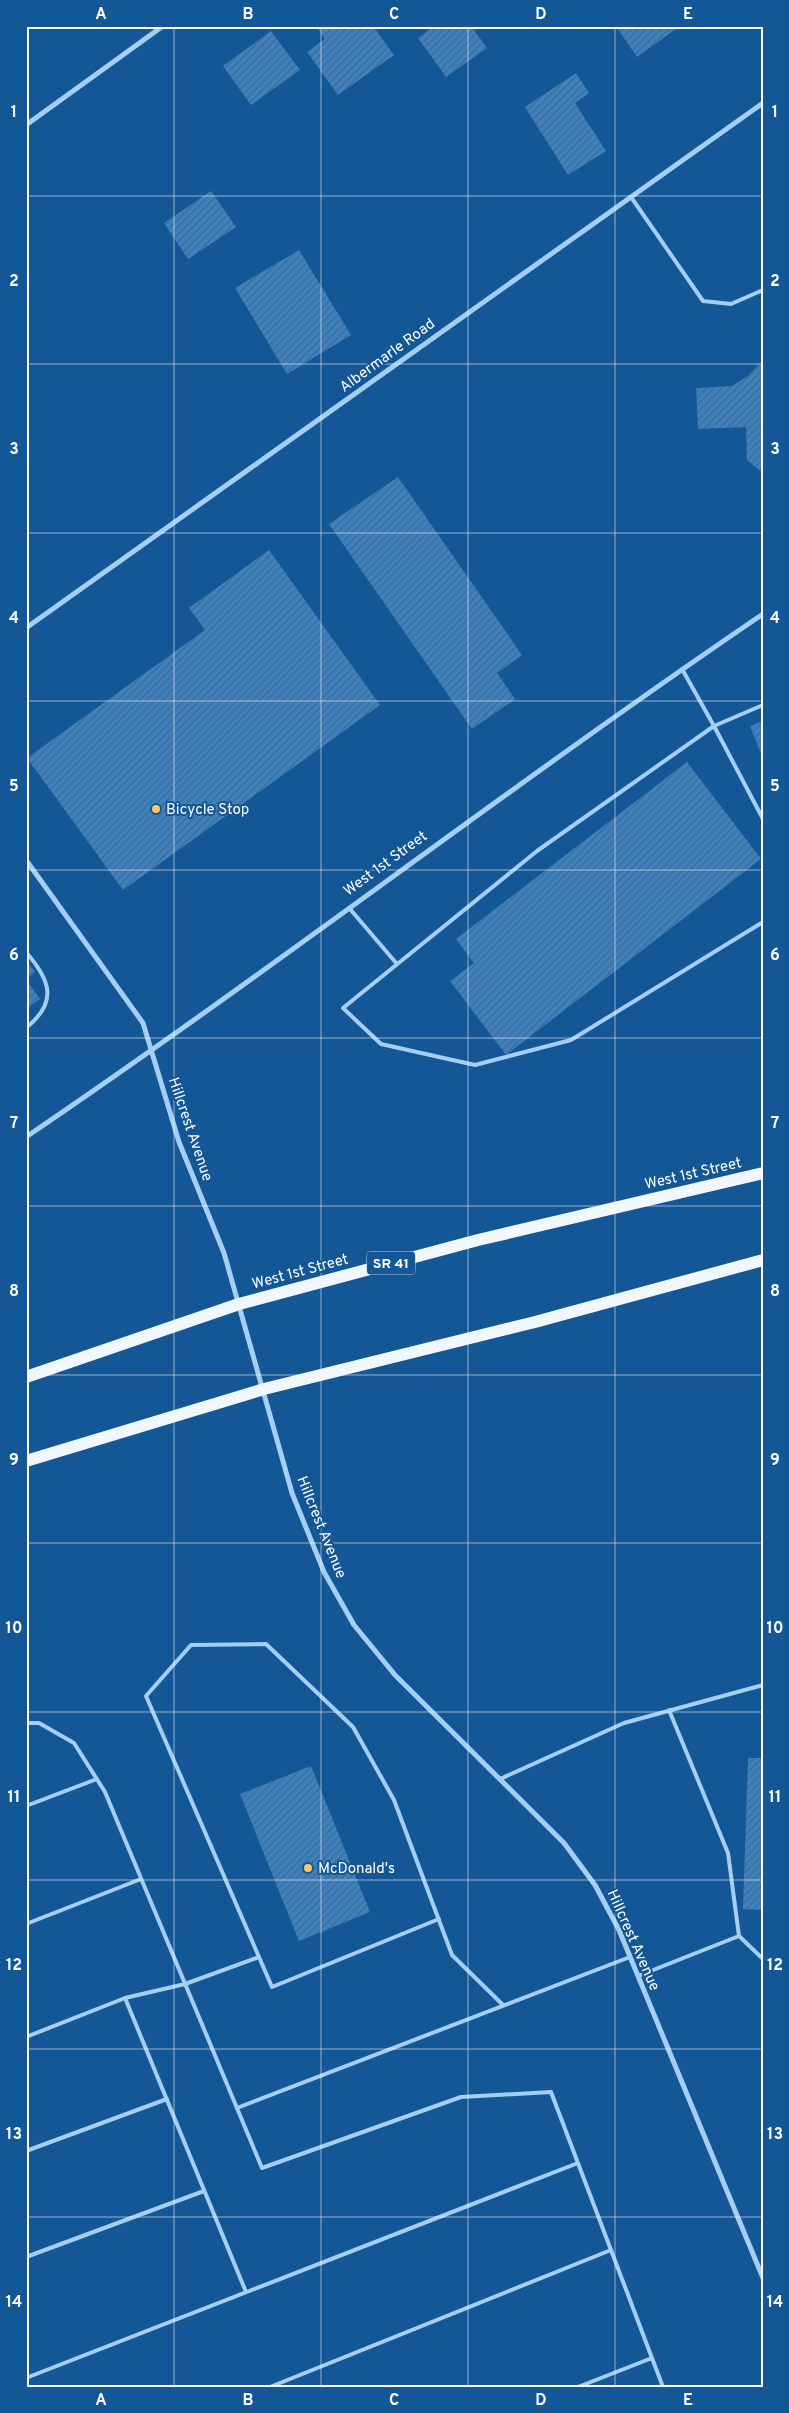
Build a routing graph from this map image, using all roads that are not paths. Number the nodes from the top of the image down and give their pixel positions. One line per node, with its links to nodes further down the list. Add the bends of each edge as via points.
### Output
1 (164, 26): 3 (street)
2 (763, 103): 4 (street, Albermarle Road)
3 (26, 124)
4 (631, 197): 5 (lane, via 703,300 731,304); 7 (street, Albermarle Road)
5 (763, 290)
6 (763, 614): 8 (street, West 1st Street)
7 (26, 628)
8 (682, 669): 10 (lane); 13 (street, West 1st Street)
9 (763, 704): 10 (lane)
10 (714, 726): 11 (lane); 16 (lane, via 537,851)
11 (763, 819)
12 (26, 860): 18 (street, Hillcrest Avenue, via 143,1023)
13 (350, 909): 16 (lane); 18 (street, West 1st Street)
14 (763, 922): 16 (lane, via 571,1040 474,1065 382,1044 343,1008)
15 (26, 952): 17 (lane, via 36,963 47,985 48,1002 38,1019)
16 (398, 964)
17 (26, 1028)
18 (153, 1051): 19 (street, West 1st Street); 22 (street, Hillcrest Avenue, via 179,1142 224,1254)
19 (26, 1137)
20 (763, 1173): 22 (main road, West 1st Street / SR 41, via 478,1240)
21 (763, 1260): 24 (main road, via 535,1322)
22 (239, 1304): 23 (main road, West 1st Street / SR 41); 24 (street, Hillcrest Avenue)
23 (26, 1377)
24 (264, 1389): 25 (main road); 30 (street, Hillcrest Avenue, via 292,1493 324,1572 354,1625 395,1675)
25 (26, 1460)
26 (763, 1685): 27 (lane)
27 (669, 1710): 30 (lane, via 624,1723); 35 (lane, via 728,1853)
28 (26, 1723): 29 (lane, via 39,1722 74,1743)
29 (97, 1779): 31 (lane); 32 (lane)
30 (500, 1779): 37 (street, Hillcrest Avenue, via 564,1843 595,1884)
31 (26, 1806)
32 (141, 1879): 34 (lane); 40 (lane)
33 (439, 1919): 36 (lane, via 272,1987); 36 (lane, via 394,1800 353,1727 266,1644 191,1645 146,1696); 42 (lane, via 452,1955)
34 (26, 1924)
35 (739, 1936): 38 (lane); 39 (lane)
36 (259, 1957): 40 (lane)
37 (630, 1957): 39 (street, Hillcrest Avenue); 42 (lane)
38 (763, 1959)
39 (638, 1976): 51 (street, Hillcrest Avenue)
40 (185, 1984): 41 (lane); 45 (lane)
41 (125, 1998): 43 (lane); 44 (lane)
42 (503, 2006): 45 (lane)
43 (26, 2037)
44 (167, 2099): 46 (lane); 48 (lane)
45 (237, 2108): 47 (lane, via 262,2168 461,2097 551,2092)
46 (26, 2151)
47 (578, 2163): 49 (lane); 52 (lane)
48 (204, 2191): 50 (lane); 52 (lane)
49 (611, 2250): 53 (lane); 55 (lane)
50 (26, 2257)
51 (763, 2278)
52 (246, 2292): 54 (lane)
53 (652, 2358): 56 (lane); 57 (lane)
54 (26, 2378)
55 (270, 2387)
56 (578, 2387)
57 (663, 2387)

